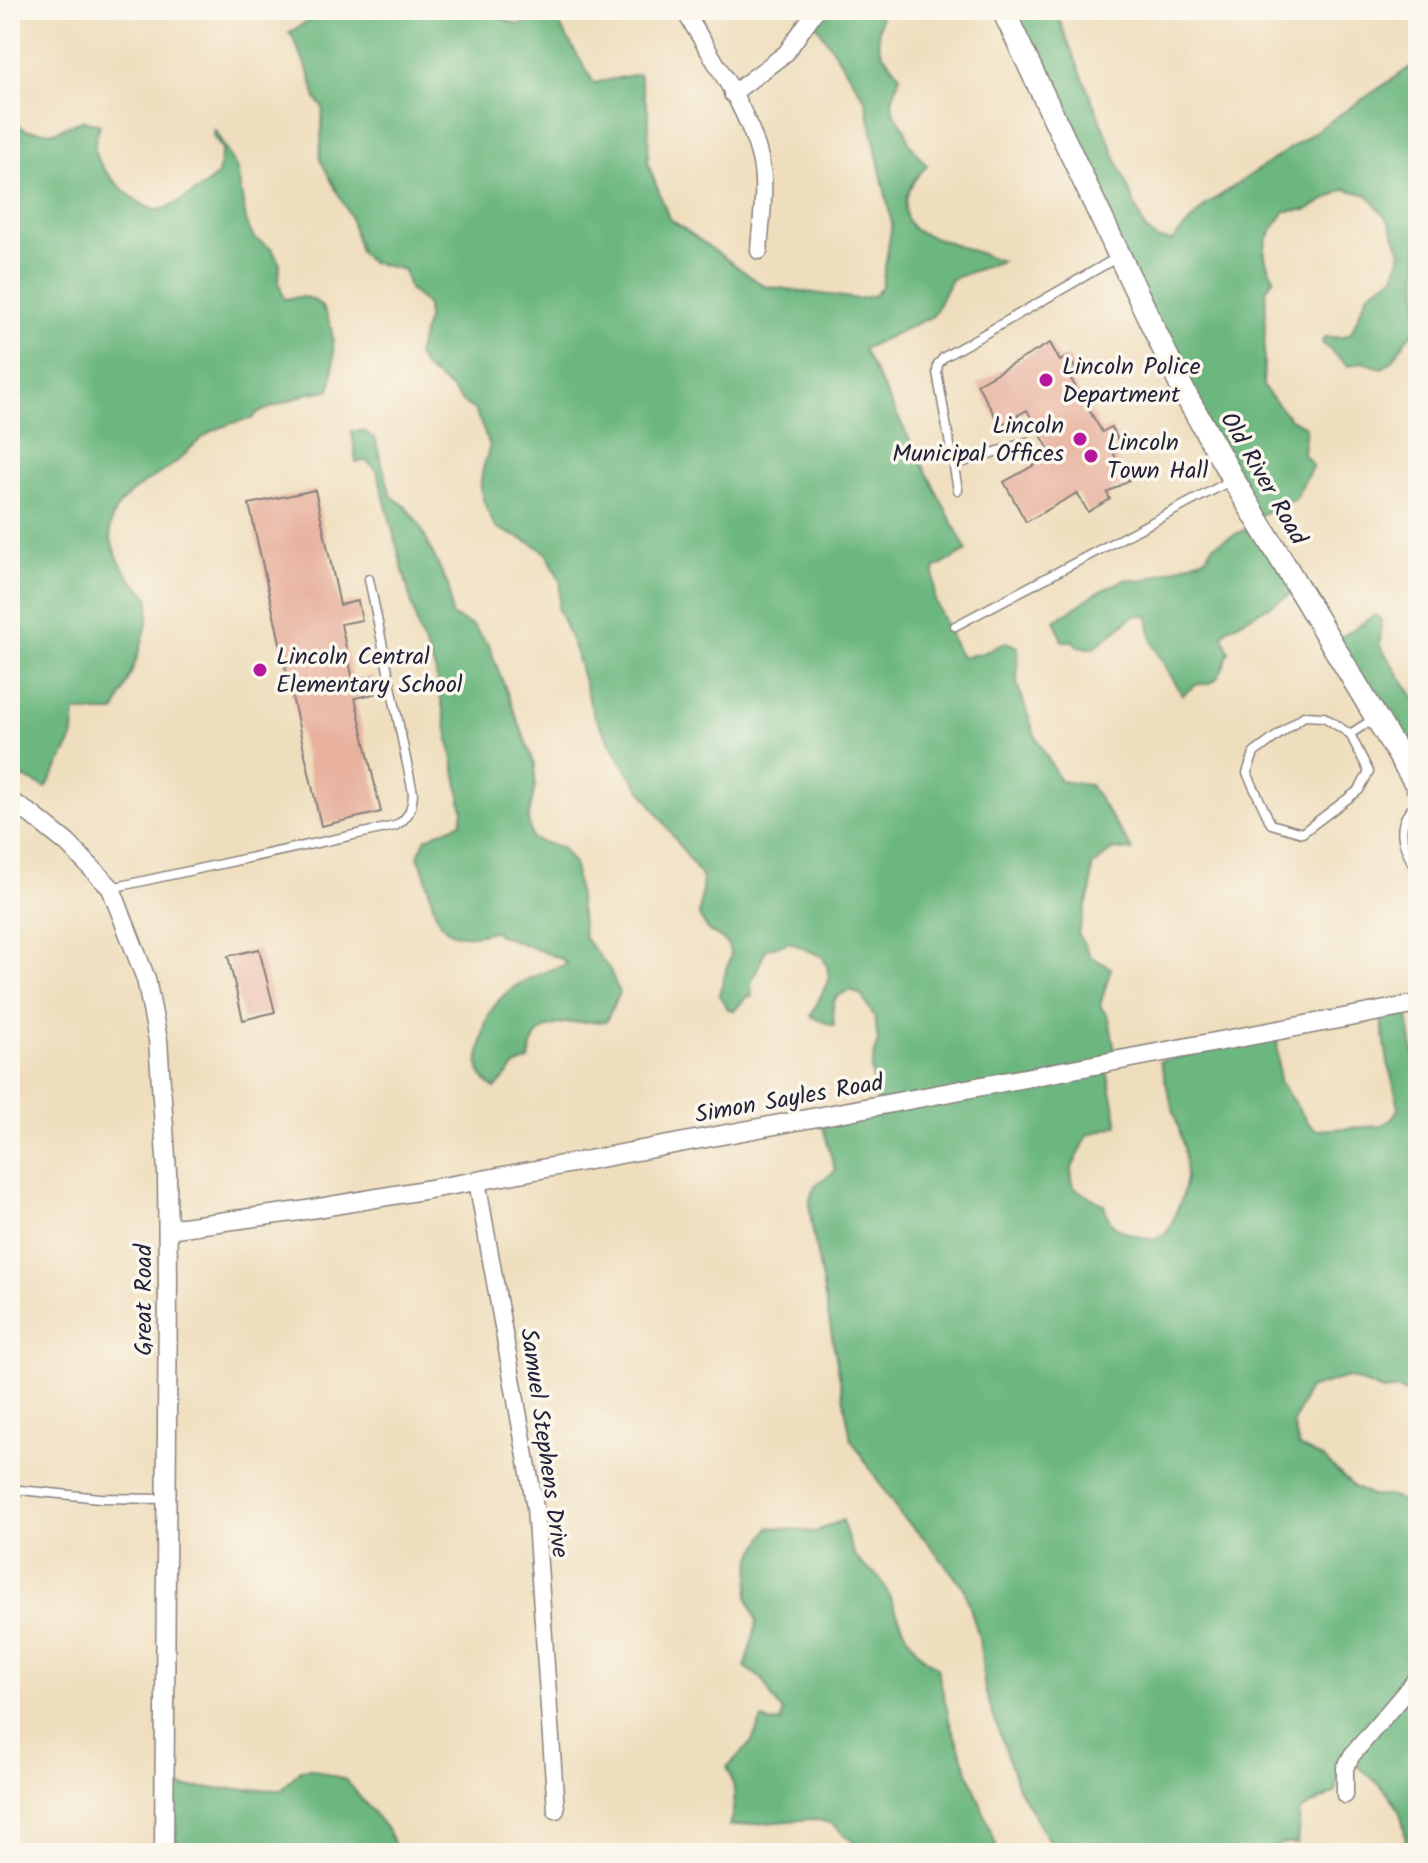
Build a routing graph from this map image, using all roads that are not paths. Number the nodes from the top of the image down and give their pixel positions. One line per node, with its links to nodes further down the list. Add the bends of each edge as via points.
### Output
1 (684, 10): 4 (street)
2 (816, 10): 4 (street, via 786,53)
3 (1003, 10): 6 (main road, Old River Road)
4 (732, 94): 5 (street, via 761,160)
5 (759, 251)
6 (1118, 257): 8 (lane, via 938,364); 9 (main road, Old River Road)
7 (1027, 442): 8 (lane)
8 (954, 465): 10 (lane)
9 (1233, 479): 12 (lane); 13 (main road, Old River Road)
10 (958, 490)
11 (369, 579): 19 (lane, via 413,793 406,819 395,826)
12 (955, 626)
13 (1376, 718): 14 (lane); 15 (main road, Old River Road)
14 (1350, 734): 14 (lane, via 1324,717 1304,716 1254,753 1247,773 1271,824 1302,833 1359,790 1369,772)
15 (1418, 787)
16 (10, 801): 19 (street, Great Road, via 67,843)
17 (1418, 803): 18 (lane, via 1409,810 1400,836)
18 (1418, 872)
19 (111, 888): 22 (street, Great Road, via 146,979 158,1040)
20 (1418, 1004): 21 (street, Simon Sayles Road)
21 (477, 1181): 22 (street, Simon Sayles Road); 27 (street, Samuel Stephens Drive, via 535,1507)
22 (168, 1229): 24 (street, Great Road)
23 (10, 1489): 24 (lane)
24 (166, 1499): 28 (street, Great Road)
25 (1418, 1677): 26 (street, via 1352,1755 1345,1768)
26 (1345, 1795)
27 (556, 1810)
28 (164, 1853)

